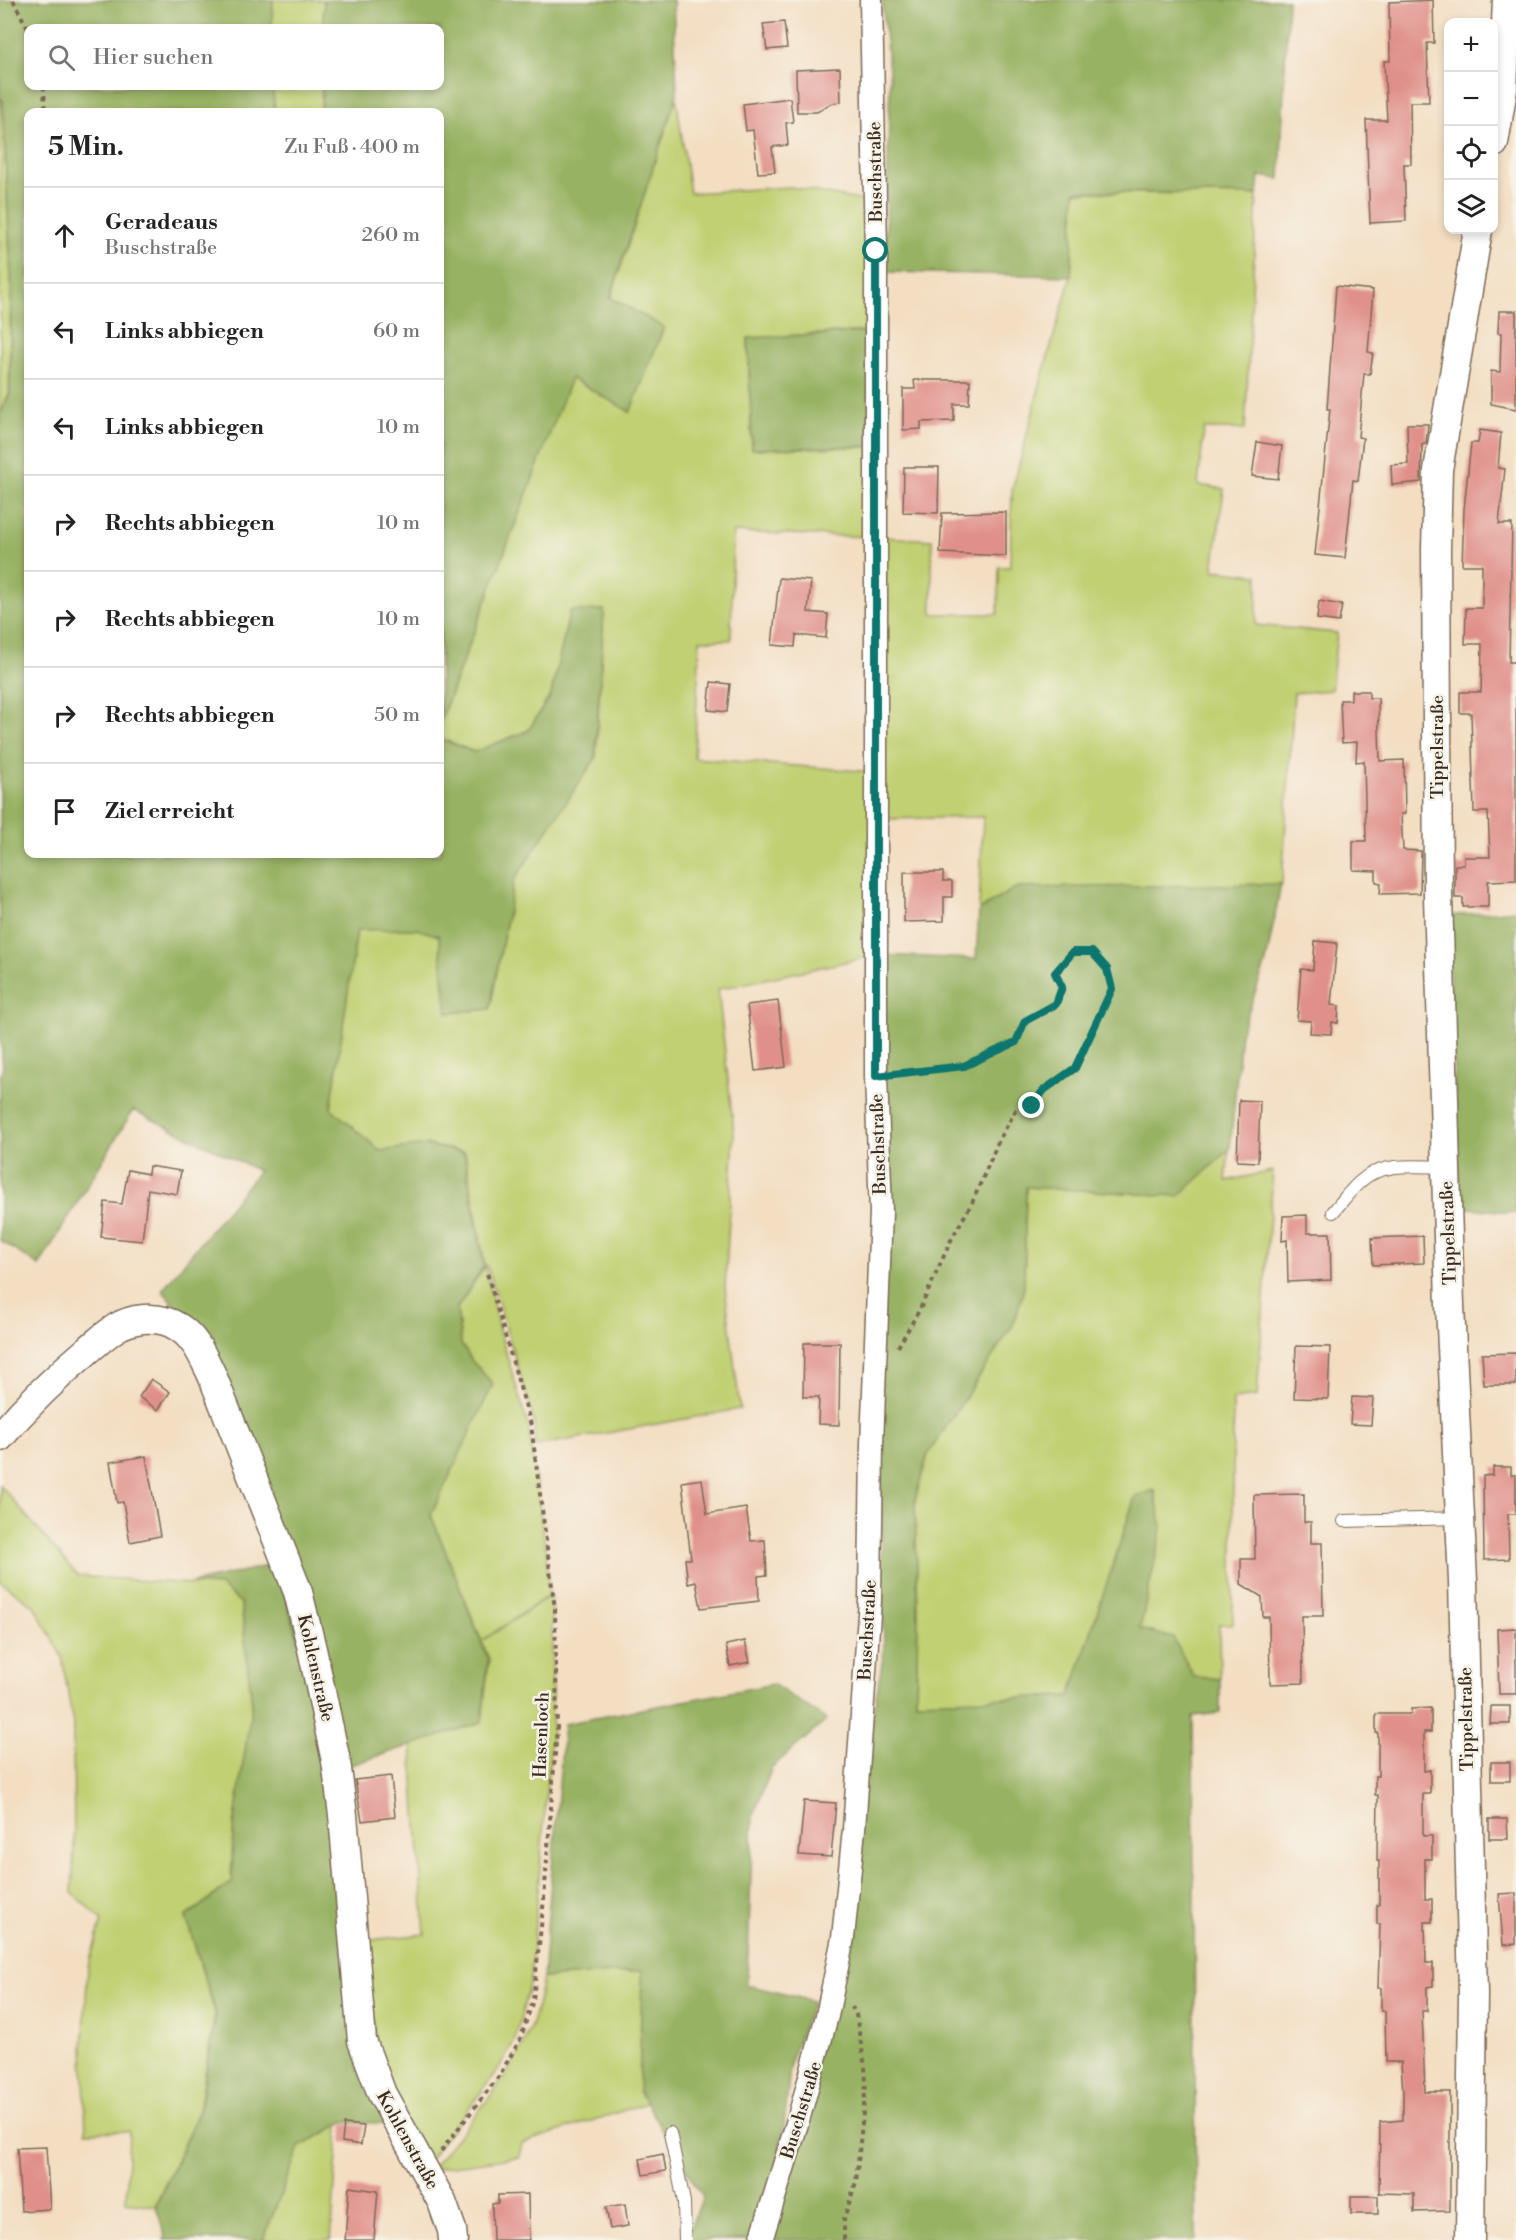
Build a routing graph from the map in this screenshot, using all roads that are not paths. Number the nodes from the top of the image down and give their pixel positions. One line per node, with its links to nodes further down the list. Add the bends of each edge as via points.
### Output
1 (871, 0): 13 (street, Buschstraße, via 876,251 876,1076 881,1212 870,1600 843,1938 817,2057)
2 (1507, 0): 3 (street, via 1503,89)
3 (1497, 126)
4 (1477, 234): 5 (street, Tippelstraße, via 1438,470 1438,884)
5 (1446, 1167): 6 (lane, via 1378,1170 1362,1179); 8 (street, Tippelstraße)
6 (1333, 1212)
7 (0, 1437): 11 (street, Kohlenstraße, via 41,1392 120,1326 144,1319 163,1320 180,1328 198,1347 298,1592 336,1761 362,2041 382,2094 442,2202)
8 (1460, 1518): 9 (lane); 14 (street, Tippelstraße, via 1473,1993)
9 (1344, 1521)
10 (670, 2133): 12 (lane, via 684,2202)
11 (453, 2240)
12 (685, 2240)
13 (761, 2240)
14 (1470, 2240)

